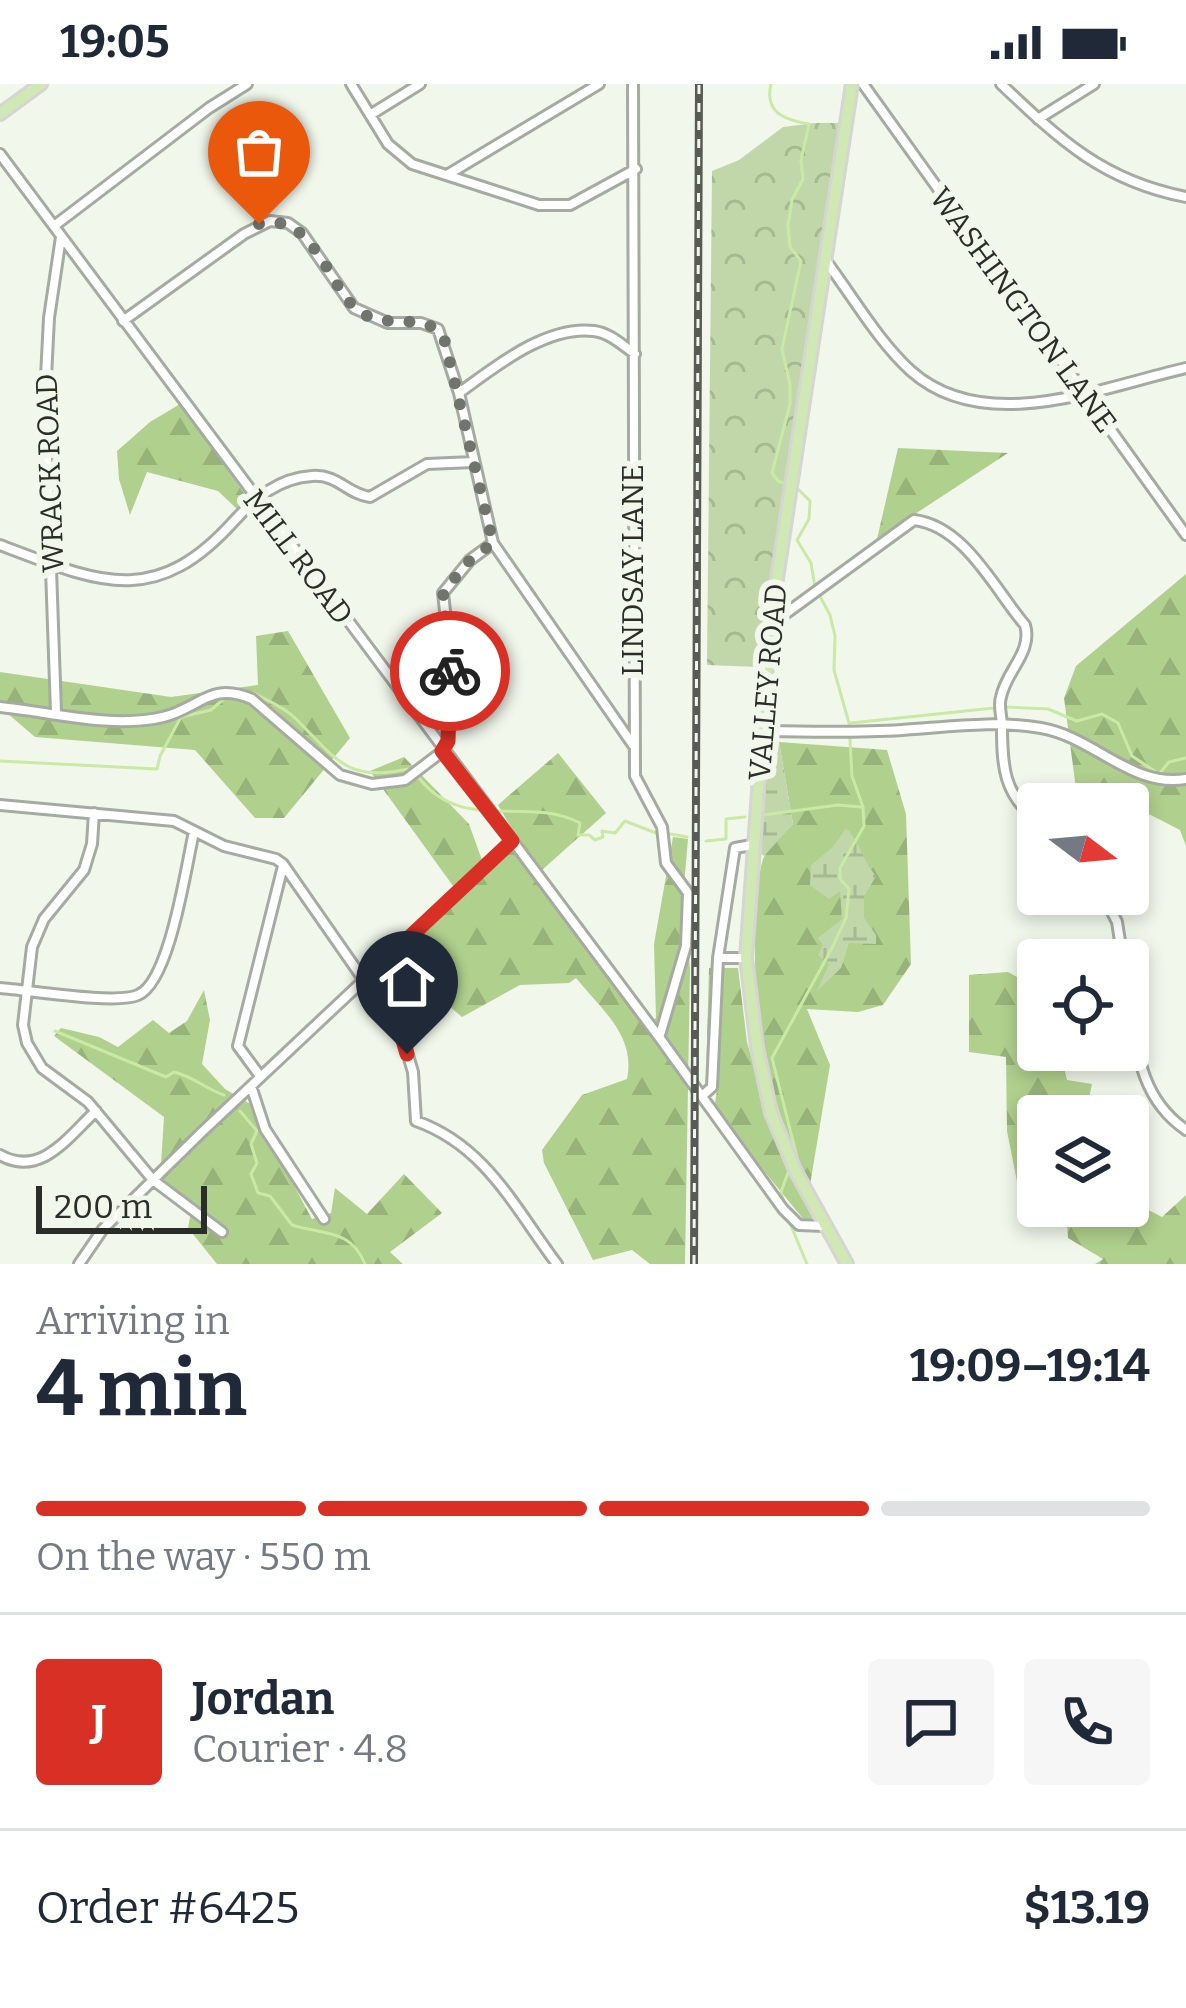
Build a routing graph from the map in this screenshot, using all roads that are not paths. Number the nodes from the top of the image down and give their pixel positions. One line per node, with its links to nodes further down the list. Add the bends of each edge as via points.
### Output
1 (41, 84): 11 (main road)
2 (247, 84): 18 (street)
3 (351, 84): 12 (street)
4 (420, 84): 12 (street)
5 (599, 84): 16 (street)
6 (633, 84): 15 (street, LINDSAY LANE)
7 (852, 84): 20 (main road, VALLEY ROAD)
8 (863, 84): 24 (street, WASHINGTON LANE)
9 (1001, 84): 13 (street)
10 (1094, 84): 13 (street)
11 (0, 113)
12 (370, 115): 16 (street, via 412,164)
13 (1038, 119): 17 (street, via 1094,165)
14 (0, 154): 18 (street, MILL ROAD)
15 (636, 169): 16 (street, via 558,207); 22 (street, LINDSAY LANE)
16 (446, 176)
17 (1186, 197)
18 (54, 226): 19 (street, MILL ROAD)
19 (61, 236): 21 (street, MILL ROAD); 31 (street, WRACK ROAD, via 46,379)
20 (826, 261): 24 (street, via 922,379 1004,404); 32 (main road, VALLEY ROAD)
21 (123, 321): 25 (street, via 259,224 281,221 302,233 354,308 373,320 438,328); 27 (street, MILL ROAD)
22 (634, 354): 25 (street, via 611,336 579,332 510,358); 37 (street, LINDSAY LANE)
23 (1186, 368): 24 (street)
24 (1081, 392): 28 (street, WASHINGTON LANE)
25 (459, 393): 26 (street)
26 (474, 462): 27 (street, via 427,464 370,497 316,476 284,482); 29 (street)
27 (255, 500): 31 (street, via 208,550 159,575 108,580); 38 (street, MILL ROAD)
28 (1186, 535)
29 (493, 543): 37 (street); 38 (street, via 443,592 451,665)
30 (0, 544): 31 (street)
31 (52, 565): 34 (street, WRACK ROAD)
32 (770, 625): 35 (street, via 914,520 927,522 976,560 1025,625 1025,648 1000,697); 36 (main road, VALLEY ROAD)
33 (0, 707): 34 (street)
34 (56, 712): 38 (street, via 164,717 213,692 237,693 340,775 385,785)
35 (1002, 724): 36 (street); 39 (street, via 1081,739 1156,781); 40 (street, via 1000,747)
36 (763, 731): 45 (main road, VALLEY ROAD)
37 (633, 745): 53 (street, LINDSAY LANE, via 634,776 662,827 666,863 688,893 686,946)
38 (442, 751): 44 (street, MILL ROAD)
39 (1186, 779)
40 (1017, 798)
41 (0, 805): 42 (street)
42 (94, 813): 43 (street, via 174,821); 52 (street, via 89,857 37,934)
43 (194, 832): 46 (street); 52 (street, via 156,980 124,998)
44 (512, 841): 49 (street); 53 (street, MILL ROAD)
45 (752, 845): 47 (street, via 735,848); 48 (main road, VALLEY ROAD)
46 (284, 864): 50 (street); 55 (street, via 238,1046)
47 (718, 958): 48 (street); 57 (street, via 712,1087)
48 (746, 958): 63 (main road, VALLEY ROAD, via 771,1112)
49 (381, 964): 50 (street); 66 (street, via 416,1085 416,1121 482,1162)
50 (363, 979): 55 (street)
51 (0, 988): 52 (street)
52 (26, 990): 58 (street, via 24,1034 33,1057)
53 (659, 1036): 57 (street, MILL ROAD)
54 (1142, 1071): 59 (street, via 1166,1116)
55 (260, 1076): 56 (street)
56 (251, 1085): 61 (street); 62 (street, via 265,1129)
57 (702, 1096): 63 (street, MILL ROAD, via 795,1222)
58 (96, 1111): 60 (street, via 40,1161); 61 (street)
59 (1186, 1130)
60 (0, 1155)
61 (153, 1180): 64 (street); 65 (street)
62 (324, 1219)
63 (824, 1226): 67 (main road, VALLEY ROAD)
64 (222, 1232)
65 (79, 1264)
66 (556, 1264)
67 (847, 1264)

